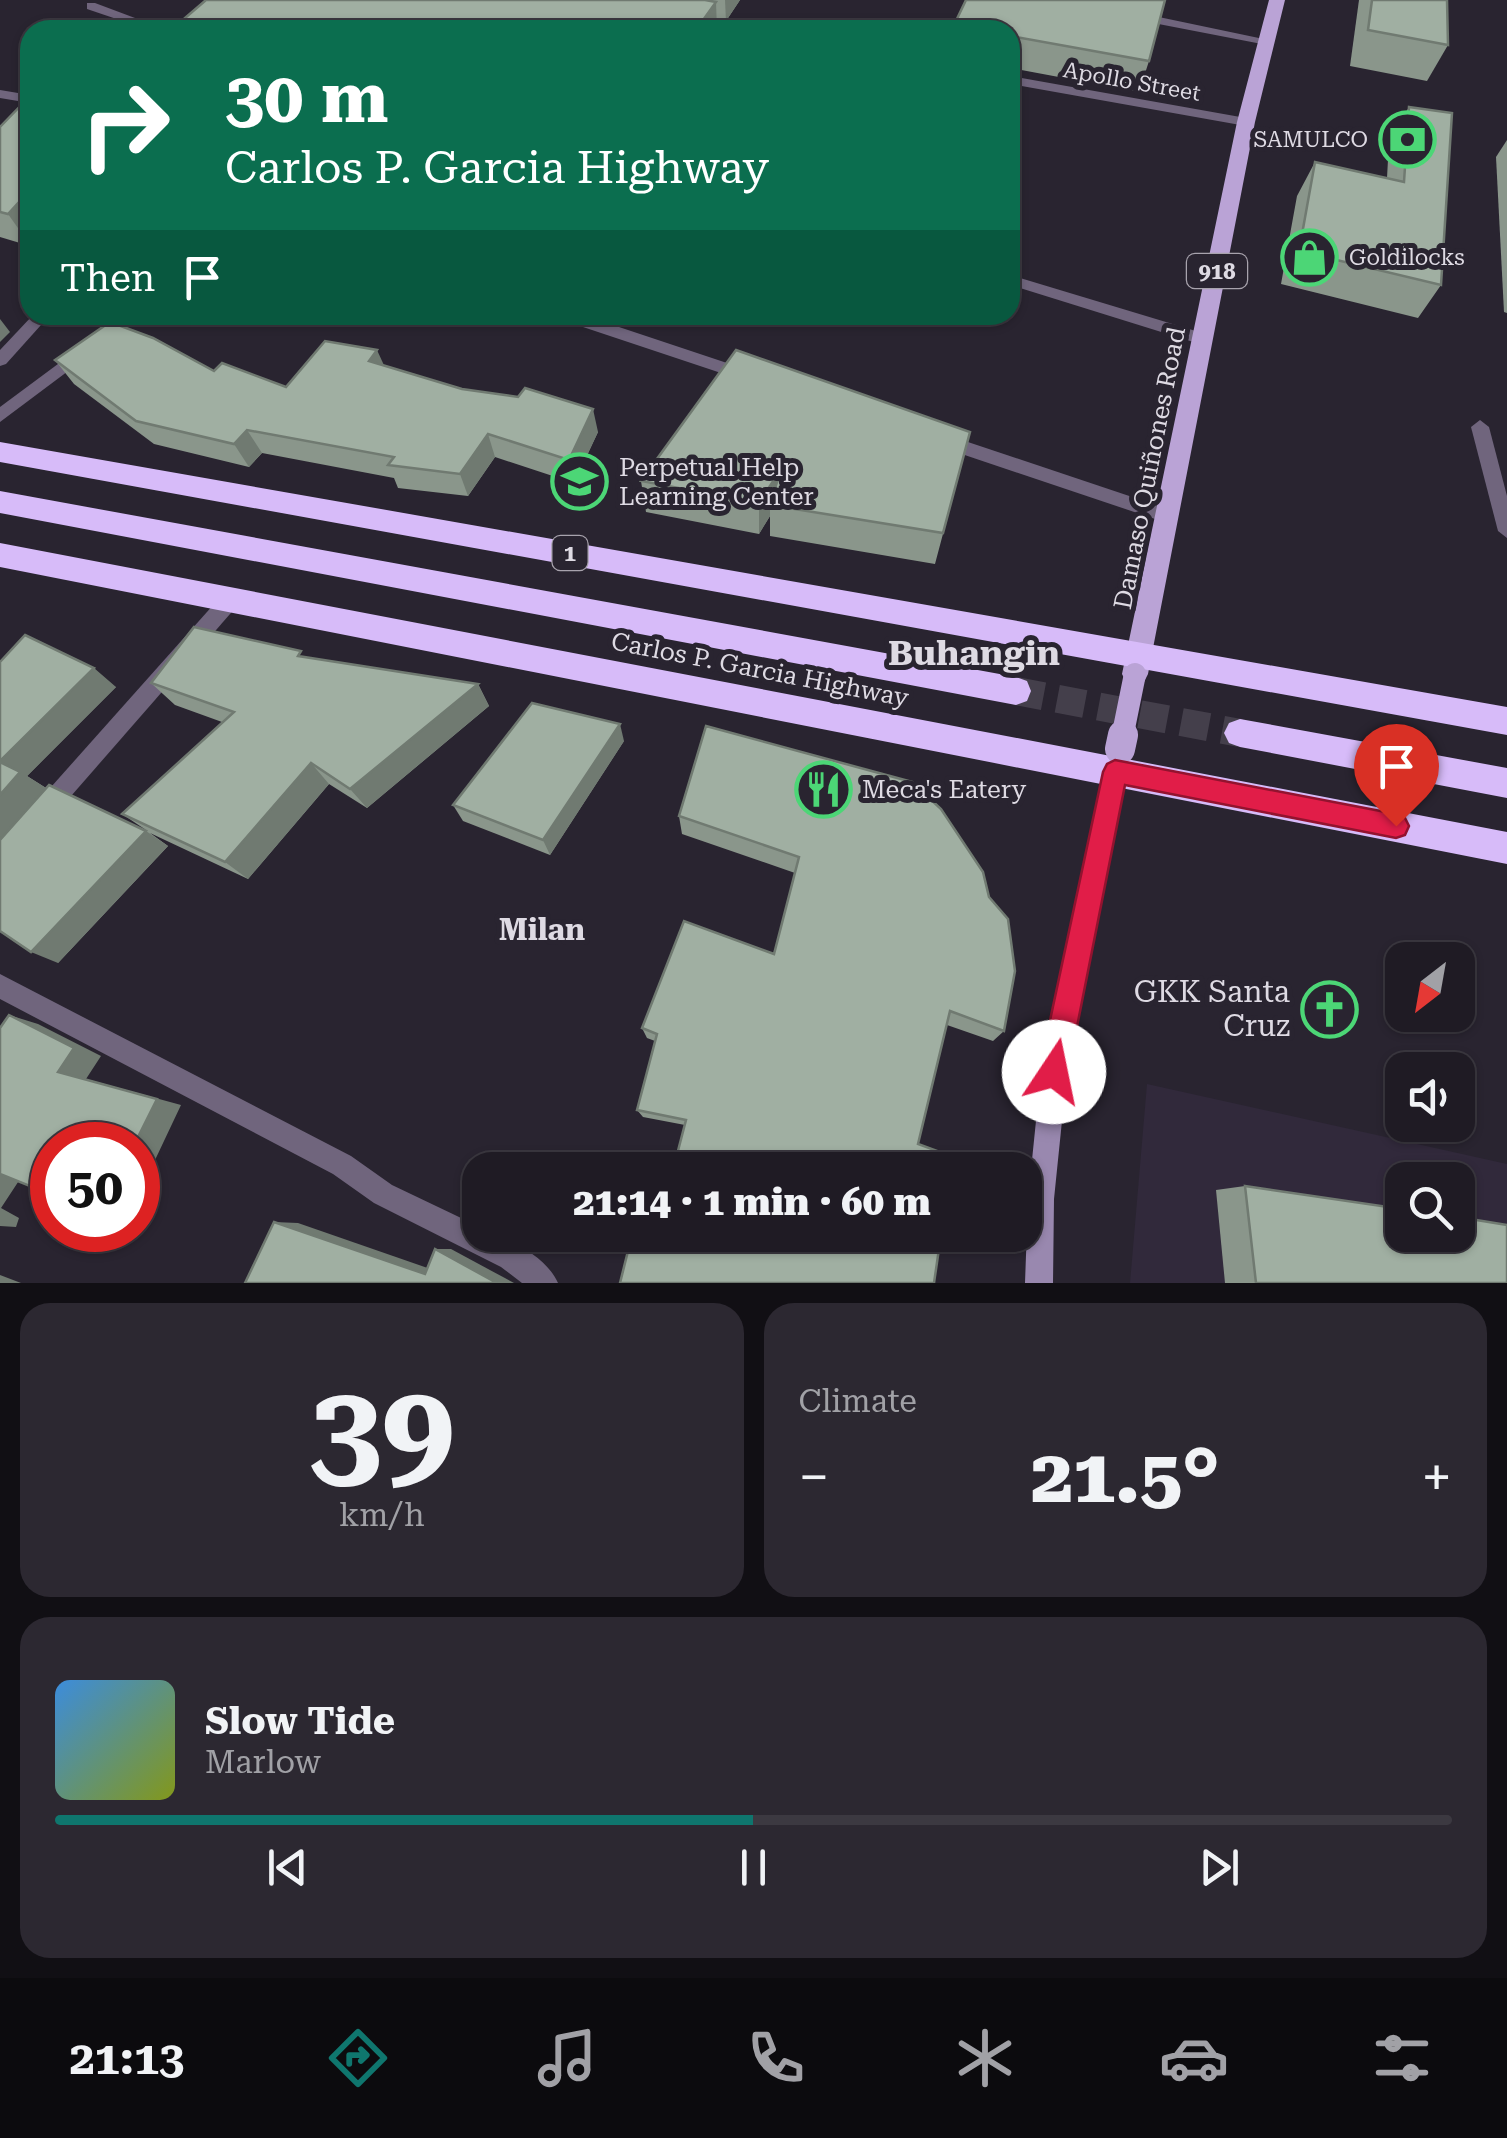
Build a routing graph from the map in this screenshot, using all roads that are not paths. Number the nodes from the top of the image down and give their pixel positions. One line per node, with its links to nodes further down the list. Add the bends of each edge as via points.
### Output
1 (1277, 0): 5 (main road, Damaso Quiñones Road / 918)
2 (91, 6): 4 (street)
3 (1149, 12): 5 (street, via 1147,18)
4 (132, 20)
5 (1267, 41): 7 (main road, Damaso Quiñones Road / 918)
6 (1020, 82): 7 (street, Apollo Street)
7 (1246, 122): 12 (main road, Damaso Quiñones Road / 918)
8 (1020, 283): 12 (street)
9 (33, 325): 13 (street)
10 (122, 325): 15 (street)
11 (595, 325): 14 (street)
12 (1203, 339): 20 (main road, Damaso Quiñones Road / 918)
13 (0, 360)
14 (772, 384)
15 (0, 416)
16 (1480, 427): 21 (street)
17 (922, 434): 20 (street)
18 (0, 452): 24 (highway, 1)
19 (0, 502): 25 (highway, Carlos P. Garcia Highway / 1)
20 (1167, 516): 24 (main road, Damaso Quiñones Road / 918)
21 (1507, 531)
22 (0, 555): 23 (highway, Carlos P. Garcia Highway)
23 (230, 600): 28 (highway, Carlos P. Garcia Highway); 30 (street)
24 (1137, 665): 26 (highway, 1); 28 (main road, 918, bridge)
25 (1016, 692)
26 (1507, 721)
27 (1240, 733): 29 (highway)
28 (1118, 760): 31 (highway, Carlos P. Garcia Highway); 34 (main road, via 1054,1072)
29 (1507, 783)
30 (32, 825)
31 (1507, 848)
32 (0, 986): 33 (street, via 342,1164 383,1194 512,1257)
33 (544, 1283)
34 (1038, 1283)

